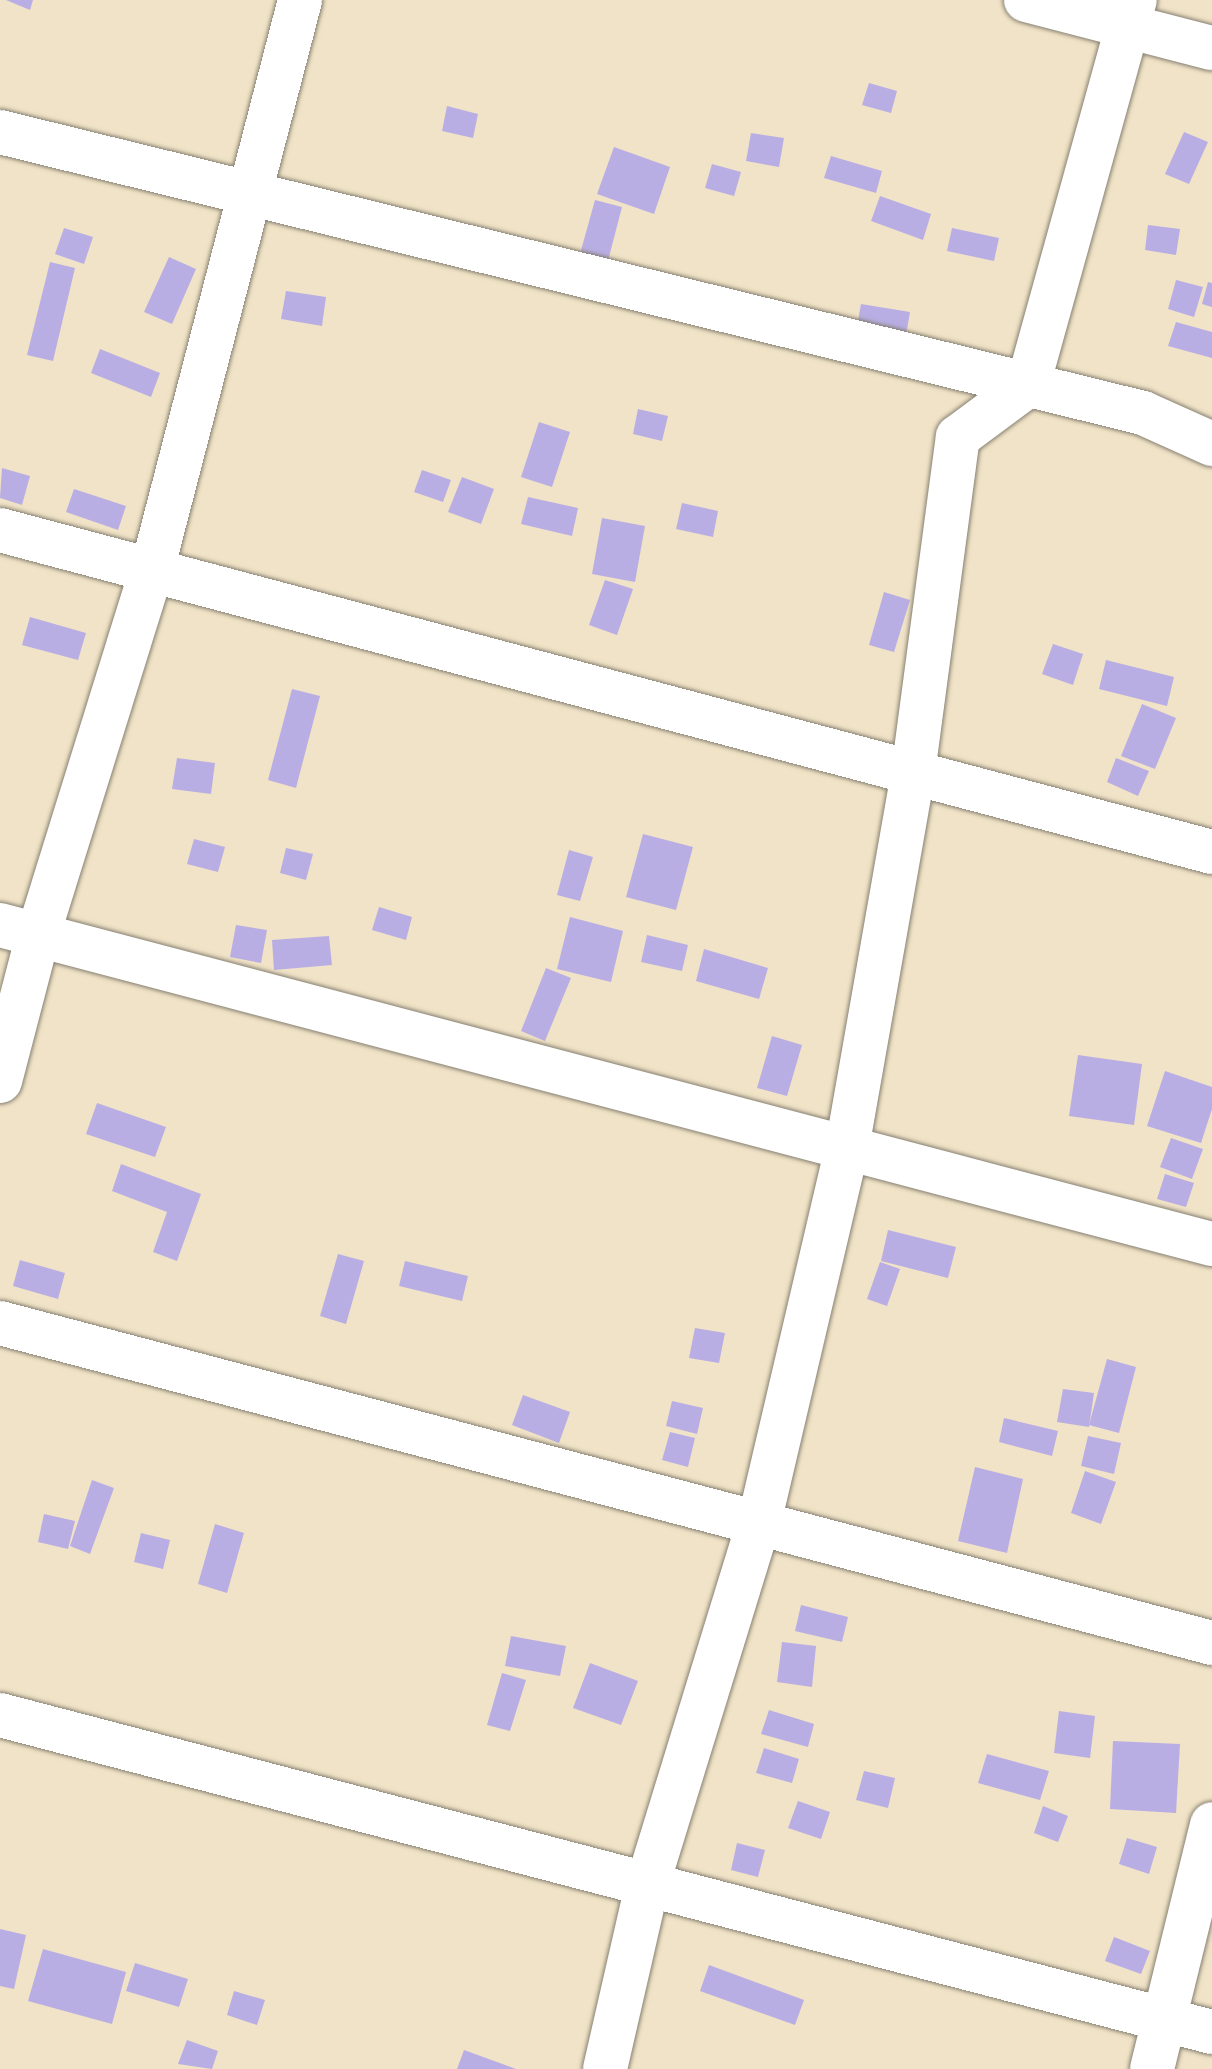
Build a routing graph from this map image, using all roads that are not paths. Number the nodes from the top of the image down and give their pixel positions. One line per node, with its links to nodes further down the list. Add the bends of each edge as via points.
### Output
1 (300, 0): 6 (street)
2 (1026, 0): 3 (street)
3 (1131, 13): 4 (street); 7 (street)
4 (1212, 48)
5 (0, 132): 6 (street)
6 (252, 194): 7 (street); 10 (street)
7 (1028, 385): 8 (street, via 1143,413); 11 (street, via 958,437)
8 (1212, 444)
9 (0, 530): 10 (street)
10 (152, 570): 11 (street); 13 (street)
11 (913, 773): 12 (street); 15 (street)
12 (1212, 852)
13 (19, 930): 14 (street); 15 (street)
14 (0, 1081)
15 (847, 1148): 16 (street); 18 (street)
16 (1212, 1244)
17 (0, 1323): 18 (street)
18 (759, 1523): 19 (street); 22 (street)
19 (1212, 1643)
20 (0, 1715): 22 (street)
21 (1212, 1824): 23 (street)
22 (647, 1886): 23 (street); 25 (street)
23 (1164, 2020): 24 (street); 26 (street)
24 (1212, 2032)
25 (605, 2069)
26 (1152, 2069)

